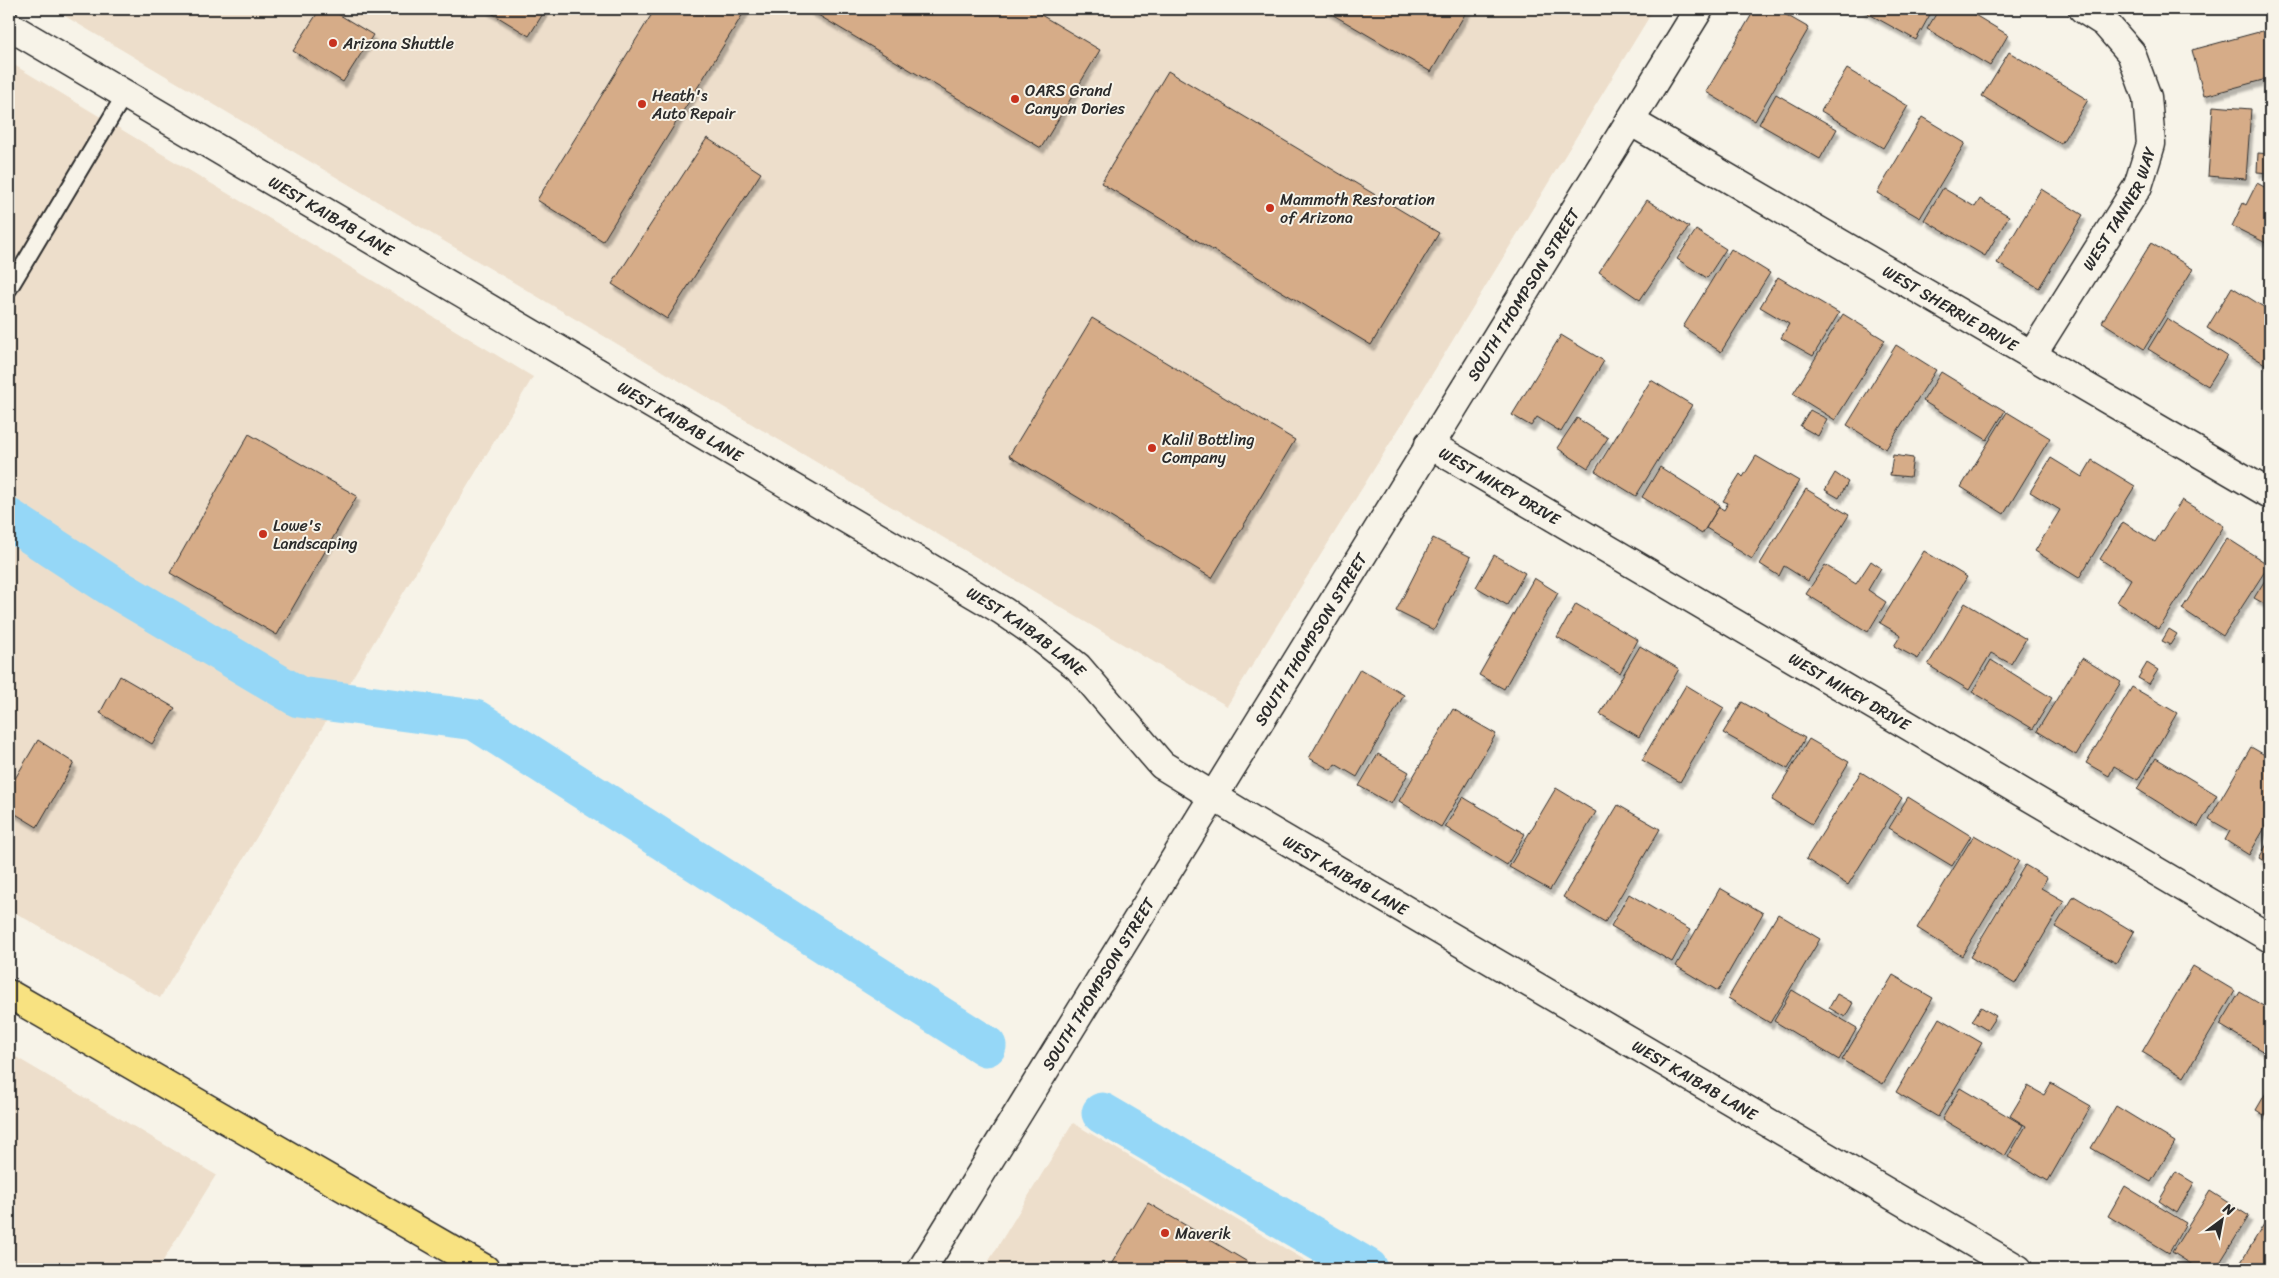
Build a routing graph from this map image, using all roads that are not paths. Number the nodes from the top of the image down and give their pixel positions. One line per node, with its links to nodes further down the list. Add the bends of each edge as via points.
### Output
1 (1700, 9): 5 (street, SOUTH THOMPSON STREET)
2 (2083, 9): 7 (street, WEST TANNER WAY, via 2105,24 2131,53 2147,97 2151,144 2138,186)
3 (9, 26): 4 (street, WEST KAIBAB LANE)
4 (125, 94): 6 (lane); 10 (street, WEST KAIBAB LANE, via 1032,630 1078,667 1162,764)
5 (1630, 121): 7 (street, WEST SHERRIE DRIVE); 8 (street, SOUTH THOMPSON STREET)
6 (9, 289)
7 (2032, 355): 9 (street, WEST SHERRIE DRIVE)
8 (1429, 444): 10 (street, SOUTH THOMPSON STREET); 11 (street, WEST MIKEY DRIVE)
9 (2270, 494)
10 (1213, 797): 14 (street, SOUTH THOMPSON STREET); 15 (street, WEST KAIBAB LANE)
11 (2270, 938)
12 (9, 994): 13 (main road)
13 (485, 1269)
14 (922, 1269)
15 (2018, 1269)

